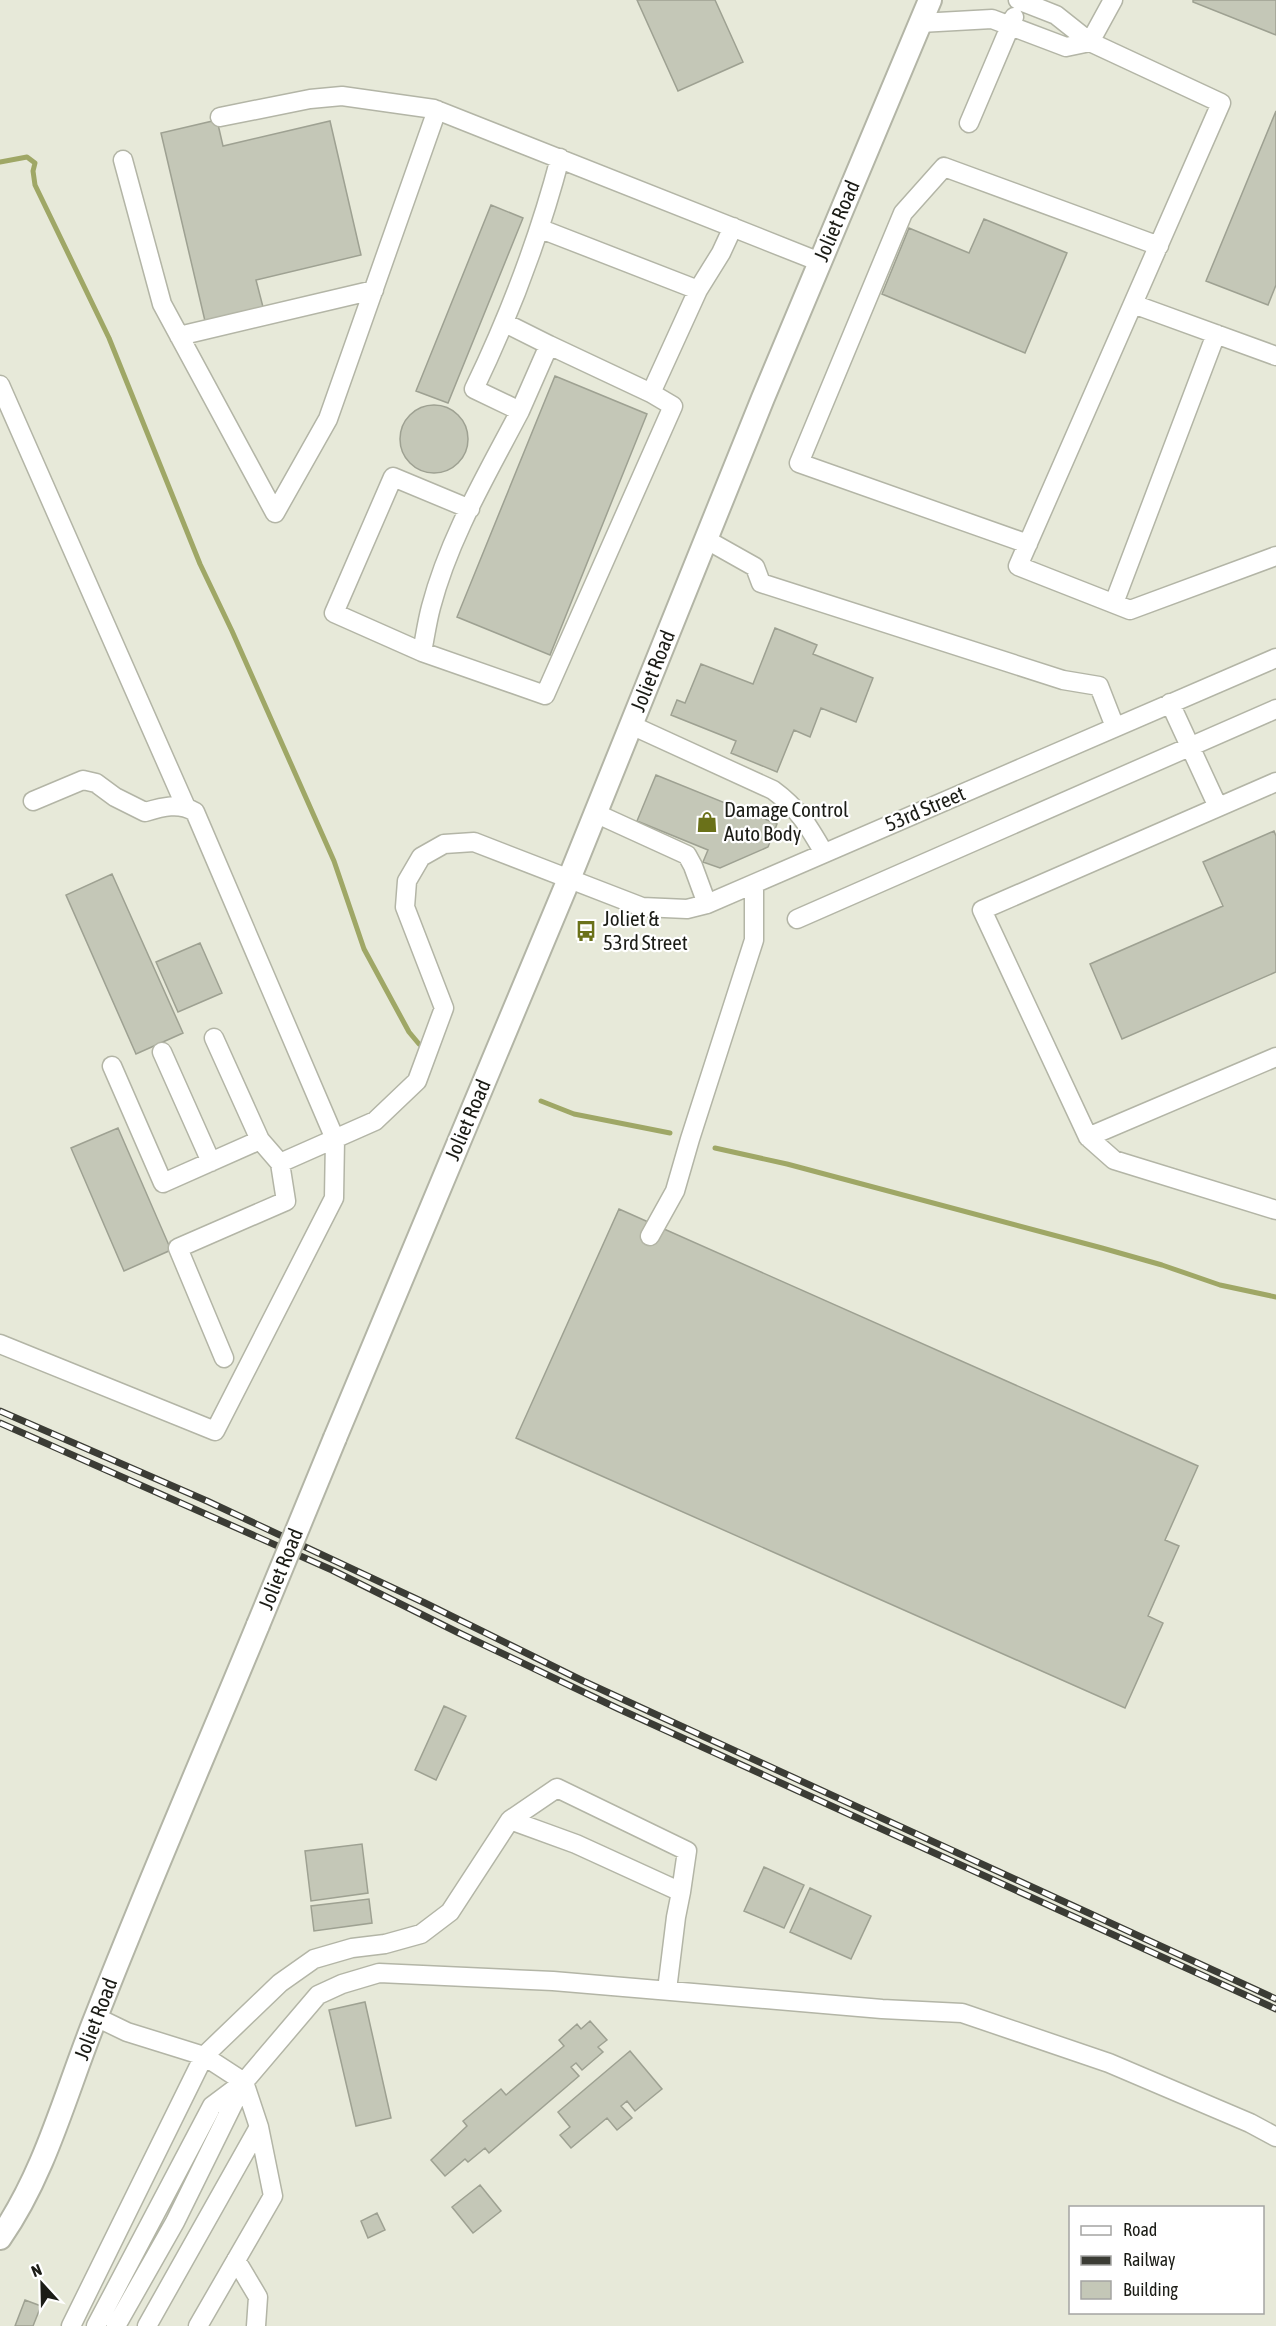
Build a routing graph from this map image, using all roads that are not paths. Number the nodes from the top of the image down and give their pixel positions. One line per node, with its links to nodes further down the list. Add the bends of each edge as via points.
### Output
1 (930, 0): 4 (main road, Joliet Road)
2 (1020, 0): 5 (street); 6 (street, via 1056,15)
3 (1113, 0): 6 (street)
4 (921, 23): 5 (street, via 992,20); 15 (main road, Joliet Road)
5 (1010, 26): 6 (street, via 1066,47); 9 (street)
6 (1090, 42): 14 (street, via 1221,103)
7 (437, 110): 8 (street, via 342,96); 10 (street); 16 (street)
8 (220, 117)
9 (969, 123)
10 (560, 158): 12 (street); 13 (street)
11 (123, 160): 21 (street, via 162,304)
12 (733, 227): 15 (street); 17 (street, via 722,253)
13 (541, 229): 17 (street); 19 (street)
14 (1159, 246): 18 (street); 29 (street, via 945,167 903,213 799,463)
15 (820, 262): 28 (main road, Joliet Road)
16 (374, 290): 21 (street); 21 (street, via 328,419 275,513)
17 (698, 290): 25 (street)
18 (1133, 304): 20 (street); 29 (street)
19 (505, 323): 22 (street); 26 (street, via 474,389)
20 (1216, 334): 23 (street); 31 (street)
21 (179, 336)
22 (549, 345): 25 (street); 26 (street)
23 (1276, 356)
24 (0, 385): 41 (street)
25 (651, 393): 32 (street, via 673,406 545,695)
26 (519, 411): 27 (street)
27 (470, 509): 32 (street, via 431,606); 32 (street, via 393,477 334,613)
28 (707, 540): 36 (main road, Joliet Road); 37 (street, via 755,567 761,583 1063,680 1099,686)
29 (1028, 544): 31 (street, via 1018,566)
30 (1276, 556): 31 (street, via 1130,610)
31 (1114, 603)
32 (422, 652)
33 (1276, 658): 34 (street, 53rd Street)
34 (1170, 703): 37 (street, 53rd Street); 38 (street)
35 (1276, 708): 38 (street)
36 (631, 725): 43 (main road, Joliet Road); 44 (street, via 773,790 803,818)
37 (1115, 728): 44 (street, 53rd Street)
38 (1190, 746): 42 (street); 48 (street)
39 (1276, 782): 42 (street)
40 (33, 801): 41 (street, via 83,780 96,783 145,812)
41 (185, 806): 54 (street, via 195,812)
42 (1218, 807): 53 (street, via 982,910)
43 (595, 813): 45 (main road, Joliet Road); 47 (street, via 687,855)
44 (824, 853): 46 (street, 53rd Street)
45 (569, 879): 47 (street, 53rd Street, via 642,906 687,909); 54 (street, 53rd Street, via 474,842 444,844 421,857 407,881 405,907 444,1008 417,1081 375,1121); 65 (main road, Joliet Road, bridge)
46 (754, 884): 47 (street, 53rd Street); 59 (street, via 754,940 675,1191)
47 (706, 904)
48 (797, 919)
49 (214, 1038): 55 (street)
50 (162, 1052): 56 (street)
51 (1276, 1057): 53 (street)
52 (112, 1066): 56 (street, via 164,1183)
53 (1088, 1137): 58 (street, via 1114,1160)
54 (335, 1139): 57 (street, 53rd Street); 60 (street, via 334,1198 214,1431)
55 (260, 1140): 56 (street); 57 (street)
56 (211, 1162)
57 (280, 1163): 61 (street, via 286,1201 178,1248)
58 (1276, 1209)
59 (650, 1236)
60 (0, 1344)
61 (224, 1359)
62 (510, 1820): 63 (street, via 576,1844); 63 (street, via 557,1788 687,1851); 66 (street, via 450,1912 421,1934 314,1959 280,1983)
63 (681, 1892): 64 (street)
64 (667, 1990): 67 (street, via 379,1973 318,1995); 69 (street, via 962,2013 1109,2063)
65 (96, 2017): 66 (street, via 127,2032); 70 (main road, Joliet Road, via 39,2169)
66 (204, 2056): 67 (street); 72 (street)
67 (244, 2082): 68 (street); 73 (street, via 212,2106); 74 (street, via 175,2222)
68 (259, 2127): 71 (street, via 273,2196); 75 (street)
69 (1276, 2137)
70 (0, 2238)
71 (236, 2260): 76 (street); 77 (street, via 258,2297)
72 (71, 2326)
73 (96, 2326)
74 (116, 2326)
75 (147, 2326)
76 (198, 2326)
77 (256, 2326)

